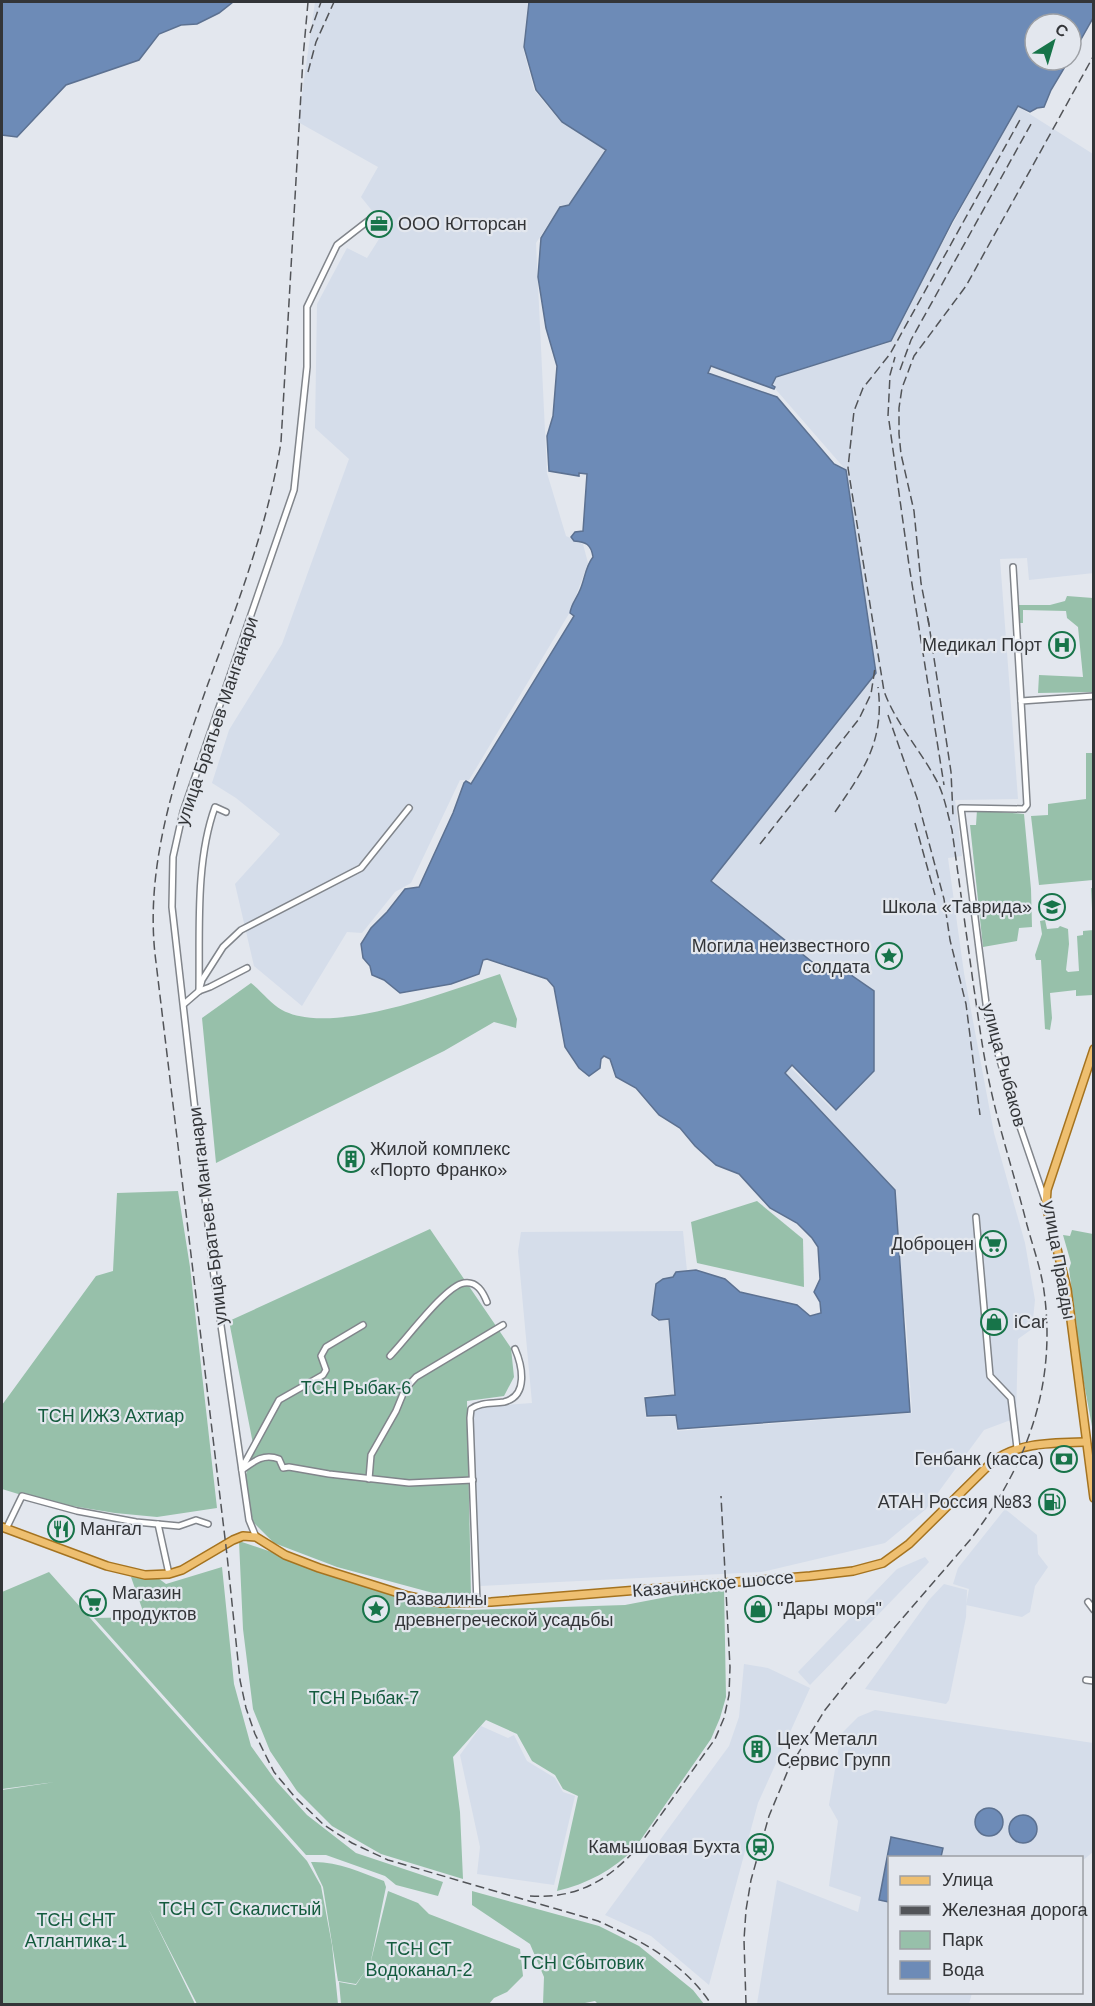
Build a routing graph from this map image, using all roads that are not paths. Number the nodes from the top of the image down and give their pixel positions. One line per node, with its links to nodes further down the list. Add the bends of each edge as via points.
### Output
1 (373, 217): 9 (street, улица Братьев Манганари, via 337,245 307,307 307,367 294,490 183,812 173,857 172,907)
2 (1013, 567): 4 (street)
3 (1094, 696): 4 (street)
4 (1021, 701): 11 (street, улица Рыбаков, via 1027,805 1024,809 961,808 988,1019)
5 (409, 808): 8 (street, via 361,868 242,930 223,947)
6 (226, 812): 8 (street, via 214,807 206,831)
7 (247, 968): 8 (street)
8 (199, 991): 9 (street)
9 (184, 1004): 20 (street, улица Братьев Манганари, via 214,1277)
10 (1094, 1049): 11 (main road, улица Правды, via 1047,1190)
11 (1046, 1205): 18 (main road, улица Правды, via 1066,1289)
12 (976, 1217): 19 (street, via 990,1376 1011,1398)
13 (487, 1302): 17 (street, via 476,1285 466,1282 456,1286)
14 (503, 1324): 21 (street, via 416,1377 405,1389 371,1455)
15 (363, 1325): 20 (street, via 326,1347 321,1356 326,1370 323,1375 279,1400)
16 (514, 1349): 22 (street, via 522,1364 523,1377 516,1394 507,1401 471,1409)
17 (390, 1356)
18 (1089, 1442): 19 (main road, Казачинское шоссе); 23 (main road, улица Правды)
19 (1017, 1448): 30 (main road, Казачинское шоссе, via 992,1462 909,1544 883,1563 810,1576)
20 (242, 1470): 21 (street, via 257,1459 270,1456 279,1458 283,1468); 27 (street, улица Братьев Манганари, via 249,1520)
21 (369, 1479): 22 (street, via 409,1483)
22 (473, 1480): 30 (street)
23 (1094, 1498)
24 (158, 1524): 25 (street, via 179,1526 196,1520); 26 (street, via 92,1514 22,1496); 28 (street)
25 (208, 1524)
26 (4, 1528): 28 (main road, via 117,1569 145,1575)
27 (256, 1537): 28 (main road, via 233,1540 197,1563); 30 (main road, Казачинское шоссе, via 285,1555 408,1596 441,1603)
28 (169, 1574)
29 (1088, 1602): 31 (street)
30 (477, 1603)
31 (1094, 1610)
32 (1086, 1680): 33 (street)
33 (1094, 1680)

